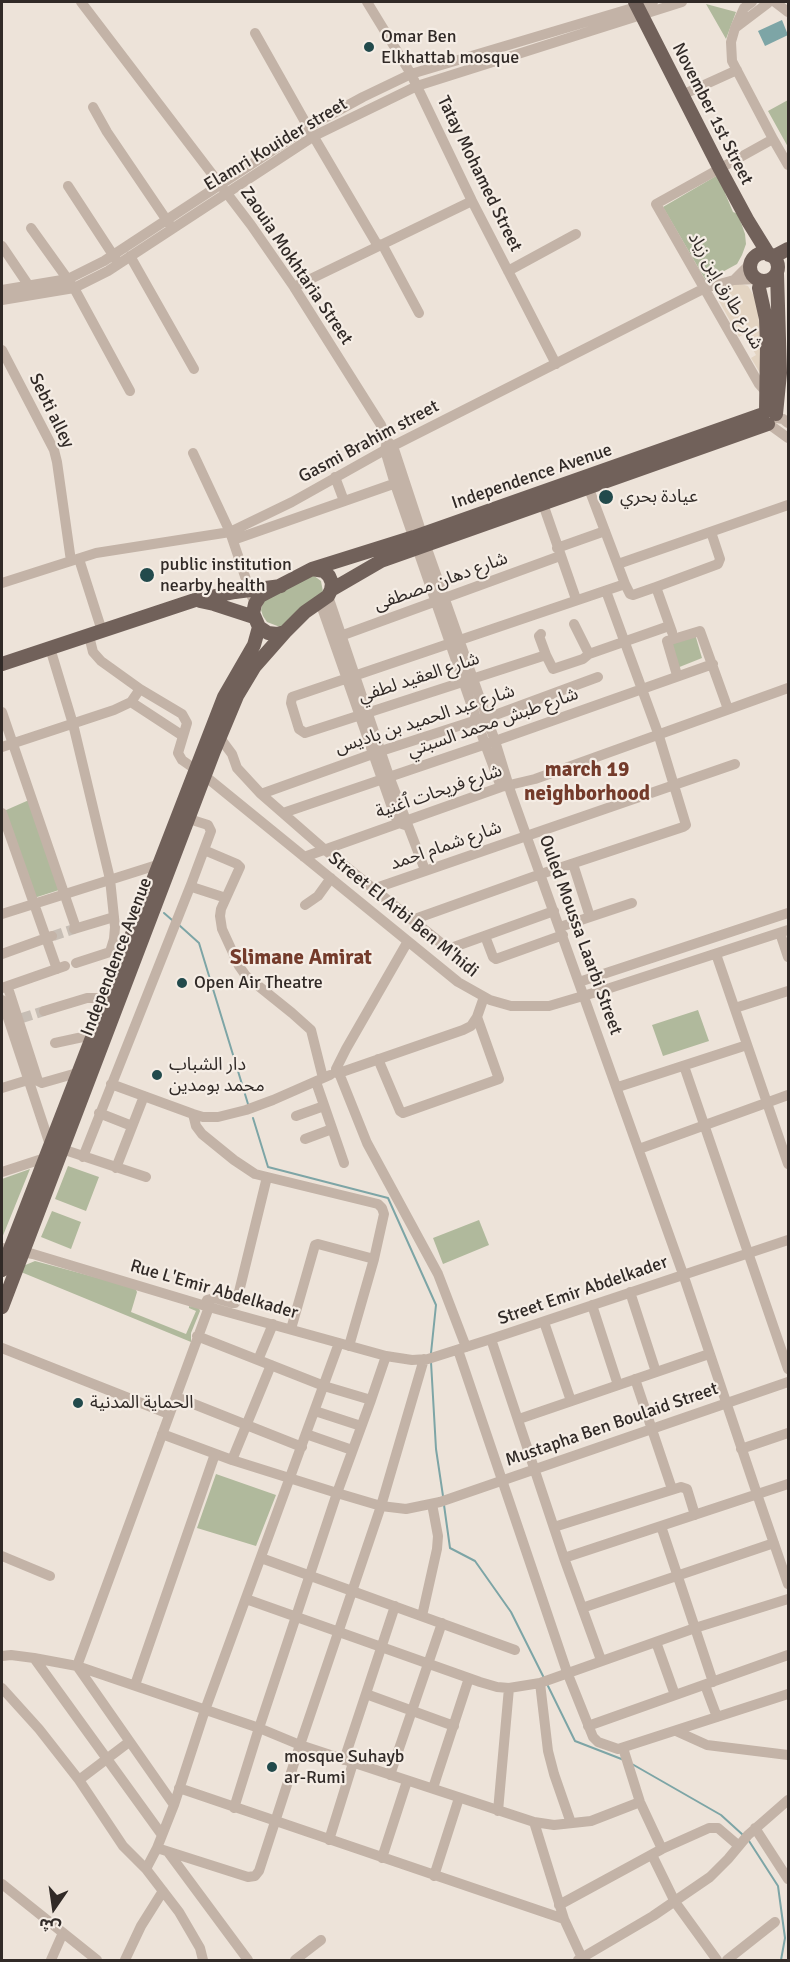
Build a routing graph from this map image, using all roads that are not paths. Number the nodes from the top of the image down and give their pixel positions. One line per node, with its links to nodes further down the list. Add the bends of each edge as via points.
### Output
1 (81, 2): 21 (street, Zaouia Mokhtaria Street)
2 (367, 2): 12 (street, Tatay Mohamed Street)
3 (653, 2): 7 (street, Elamri Kouider street)
4 (682, 2): 7 (street, Elamri Kouider street)
5 (752, 2): 9 (street, via 744,8)
6 (771, 2): 8 (street); 9 (street)
7 (637, 7): 12 (street, Elamri Kouider street); 13 (street, Elamri Kouider street); 14 (main road, November 1st Street)
8 (789, 12)
9 (735, 28): 11 (street, via 731,52)
10 (255, 33): 16 (street)
11 (737, 70): 14 (street); 17 (street)
12 (411, 74): 13 (street, Tatay Mohamed Street); 16 (street, Elamri Kouider street, via 363,97)
13 (417, 86): 16 (street, Elamri Kouider street); 22 (street, Tatay Mohamed Street)
14 (681, 95): 19 (main road, November 1st Street)
15 (93, 107): 23 (street)
16 (311, 132): 21 (street, Elamri Kouider street); 27 (street)
17 (773, 139): 18 (street); 19 (street)
18 (789, 165)
19 (720, 169): 24 (main road, November 1st Street); 41 (street, شارع طارق إبن زياد, via 656,204)
20 (69, 186): 32 (street)
21 (224, 188): 23 (street, Elamri Kouider street); 40 (street, Zaouia Mokhtaria Street)
22 (471, 201): 27 (street); 35 (street, Tatay Mohamed Street)
23 (170, 224): 30 (street, Elamri Kouider street); 32 (street, Elamri Kouider street)
24 (751, 226): 33 (main road, November 1st Street); 34 (main road, November 1st Street)
25 (31, 228): 38 (street)
26 (576, 234): 35 (street)
27 (380, 245): 40 (street); 44 (street)
28 (2, 246): 39 (street)
29 (789, 249): 34 (main road)
30 (130, 256): 32 (street, Elamri Kouider street); 47 (street)
31 (789, 259): 34 (main road)
32 (116, 260): 38 (street, Elamri Kouider street)
33 (752, 261): 34 (main road, via 761,254); 36 (street); 37 (main road, via 751,272)
34 (775, 267): 37 (main road, via 772,279); 49 (main road)
35 (508, 271): 46 (street, Tatay Mohamed Street)
36 (734, 280): 37 (street, Gasmi Brahim street); 41 (street, Gasmi Brahim street)
37 (759, 280): 49 (main road)
38 (71, 284): 39 (street, Elamri Kouider street); 43 (street, Elamri Kouider street); 48 (street)
39 (29, 286): 42 (street, Elamri Kouider street)
40 (294, 287): 53 (street, Zaouia Mokhtaria Street, via 381,425)
41 (705, 288): 46 (street, Gasmi Brahim street); 49 (street, شارع طارق إبن زياد, via 759,384)
42 (2, 290)
43 (2, 300)
44 (419, 313)
45 (2, 350): 66 (street, Sebti alley, via 54,450)
46 (556, 364): 53 (street, Gasmi Brahim street)
47 (194, 369)
48 (130, 391)
49 (773, 395): 50 (main road); 50 (main road); 51 (main road)
50 (774, 419): 51 (main road, Independence Avenue); 52 (street); 57 (main road, Independence Avenue)
51 (740, 424): 57 (main road, Independence Avenue)
52 (789, 438)
53 (388, 446): 55 (street, Gasmi Brahim street); 56 (street, Ouled Moussa Laarbi Street)
54 (193, 453): 63 (street)
55 (335, 477): 58 (street); 63 (street, Gasmi Brahim street)
56 (399, 482): 58 (street); 64 (street, Ouled Moussa Laarbi Street)
57 (587, 483): 59 (main road, Independence Avenue); 61 (street); 64 (main road, Independence Avenue)
58 (344, 501): 63 (street)
59 (543, 504): 64 (main road, Independence Avenue); 65 (street)
60 (789, 504): 62 (street)
61 (605, 531): 65 (street, شارع دهان مصطفى); 67 (street)
62 (711, 532): 67 (street); 73 (street, via 720,559 718,564)
63 (231, 536): 66 (street, Gasmi Brahim street, via 96,553); 69 (street)
64 (420, 541): 68 (main road, Independence Avenue); 76 (main road, Independence Avenue); 79 (street, Ouled Moussa Laarbi Street)
65 (559, 552): 77 (street); 79 (street, شارع دهان مصطفى)
66 (75, 560): 70 (street, Gasmi Brahim street); 84 (street, Sebti alley)
67 (618, 564): 71 (street)
68 (312, 568): 72 (main road, Independence Avenue); 76 (main road, via 329,576 332,583)
69 (243, 572): 74 (street); 74 (street)
70 (2, 583)
71 (625, 584): 73 (street, via 633,595); 75 (street)
72 (281, 586): 74 (main road); 80 (main road, Independence Avenue, via 260,596)
73 (656, 587): 82 (street)
74 (247, 590): 78 (main road); 80 (street)
75 (606, 591): 77 (street); 88 (street)
76 (327, 596): 83 (main road, Independence Avenue); 86 (street)
77 (576, 599): 89 (street)
78 (195, 600): 80 (main road); 84 (main road)
79 (440, 600): 86 (street, شارع دهان مصطفى); 89 (street, Ouled Moussa Laarbi Street)
80 (256, 616): 83 (main road, via 268,633); 115 (main road, Independence Avenue, via 254,645 224,697)
81 (574, 624): 92 (street)
82 (669, 626): 87 (street); 88 (street)
83 (285, 632): 110 (main road, Independence Avenue, via 255,666 237,696)
84 (95, 634): 90 (main road); 101 (street, Sebti alley, via 93,651 101,661)
85 (541, 634): 91 (street)
86 (337, 637): 96 (street)
87 (674, 638): 94 (street, via 700,631); 95 (street, via 667,643)
88 (624, 641): 92 (street); 99 (street)
89 (455, 642): 96 (street); 98 (street, Ouled Moussa Laarbi Street)
90 (52, 647): 93 (main road); 107 (street)
91 (546, 654): 92 (street, via 553,669); 98 (street, شارع العقيد لطفي)
92 (589, 654)
93 (2, 664)
94 (713, 664): 95 (street, شارع طبش محمد السبتي); 103 (street)
95 (677, 675): 99 (street, شارع طبش محمد السبتي)
96 (351, 677): 105 (street); 105 (street, شارع العقيد لطفي, via 292,697 299,729 305,732)
97 (598, 677): 106 (street, شارع عبد الحميد بن باديس)
98 (469, 679): 105 (street, شارع العقيد لطفي); 106 (street, Ouled Moussa Laarbi Street)
99 (641, 688): 108 (street); 111 (street, شارع طبش محمد السبتي)
100 (789, 688): 103 (street, شارع فريحات ٱغنية)
101 (140, 689): 102 (street); 109 (street, Sebti alley, via 182,714 187,723)
102 (131, 702): 107 (street); 109 (street)
103 (728, 709): 108 (street, شارع فريحات ٱغنية)
104 (2, 712): 112 (street)
105 (364, 714): 113 (street)
106 (482, 719): 111 (street, Ouled Moussa Laarbi Street); 113 (street, شارع عبد الحميد بن باديس)
107 (73, 724): 112 (street); 133 (street)
108 (658, 734): 117 (street, شارع فريحات ٱغنية, via 535,779); 118 (street)
109 (183, 736): 115 (street, Street El Arbi Ben M'hidi, via 179,756)
110 (220, 738): 115 (main road, Independence Avenue); 119 (street, via 232,753 237,768)
111 (490, 743): 116 (street, شارع طبش محمد السبتي); 117 (street, Ouled Moussa Laarbi Street)
112 (7, 745): 137 (street)
113 (377, 752): 116 (street); 119 (street, شارع عبد الحميد بن باديس)
114 (735, 764): 118 (street, شارع شمام احمد)
115 (200, 773): 122 (main road, Independence Avenue); 128 (street, Street El Arbi Ben M'hidi); 130 (main road, Independence Avenue)
116 (385, 777): 121 (street, شارع طبش محمد السبتي); 123 (street)
117 (505, 786): 123 (street, شارع فريحات ٱغنية); 125 (street, Ouled Moussa Laarbi Street)
118 (674, 786): 125 (street, شارع شمام احمد); 129 (street, via 686,825)
119 (261, 794): 121 (street)
120 (2, 813): 124 (street)
121 (283, 813): 126 (street)
122 (189, 819): 127 (street, via 211,828); 197 (main road, Independence Avenue)
123 (404, 823): 126 (street, شارع فريحات ٱغنية); 131 (street)
124 (4, 829): 140 (street)
125 (527, 835): 131 (street, شارع شمام احمد); 132 (street, Ouled Moussa Laarbi Street)
126 (324, 849): 128 (street, شارع فريحات ٱغنية); 136 (street)
127 (204, 850): 135 (street); 138 (street, via 240,867)
128 (304, 857): 134 (street, Street El Arbi Ben M'hidi)
129 (573, 864): 132 (street); 146 (street)
130 (158, 865): 133 (street); 166 (main road, Independence Avenue)
131 (425, 870): 136 (street, شارع شمام احمد)
132 (541, 874): 142 (street, Ouled Moussa Laarbi Street); 147 (street)
133 (115, 878): 137 (street); 145 (street)
134 (331, 878): 141 (street, via 318,896); 153 (street, Street El Arbi Ben M'hidi)
135 (192, 882): 138 (street, via 195,888); 182 (street)
136 (373, 889): 147 (street)
137 (65, 894): 140 (street); 145 (street, via 75,928)
138 (226, 898): 181 (street, via 220,916 222,929 239,966 311,1030)
139 (632, 903): 146 (street)
140 (33, 904): 144 (street); 152 (street)
141 (304, 905)
142 (554, 911): 148 (street, Ouled Moussa Laarbi Street); 151 (street)
143 (789, 913): 150 (street)
144 (2, 914)
145 (114, 917): 159 (street, via 110,952)
146 (590, 917): 148 (street)
147 (412, 920): 151 (street, via 449,948)
148 (561, 931): 151 (street, via 494,959); 161 (street, Ouled Moussa Laarbi Street)
149 (784, 931): 154 (street, Street El Arbi Ben M'hidi); 157 (street)
150 (730, 932): 154 (street); 158 (street)
151 (485, 936)
152 (50, 937): 155 (street); 159 (street)
153 (408, 941): 165 (street, Street El Arbi Ben M'hidi, via 458,982); 174 (street)
154 (734, 948): 156 (street, Street El Arbi Ben M'hidi)
155 (2, 954)
156 (716, 954): 160 (street, Street El Arbi Ben M'hidi); 168 (street)
157 (789, 957)
158 (642, 961): 160 (street); 161 (street)
159 (66, 966): 162 (street)
160 (646, 977): 164 (street, Street El Arbi Ben M'hidi)
161 (579, 982): 164 (street, Ouled Moussa Laarbi Street)
162 (5, 990): 179 (street, via 21,1018 40,1082)
163 (789, 991): 168 (street)
164 (584, 996): 165 (street, Street El Arbi Ben M'hidi, via 549,1006 528,1007); 183 (street, Ouled Moussa Laarbi Street)
165 (484, 997): 170 (street)
166 (106, 998): 169 (street, via 87,998); 171 (main road, Independence Avenue)
167 (2, 1002): 180 (street)
168 (735, 1008): 173 (street)
169 (44, 1011)
170 (477, 1017): 175 (street, via 463,1030); 175 (street, via 499,1079 403,1113)
171 (92, 1035): 172 (street); 179 (main road, Independence Avenue)
172 (56, 1043)
173 (747, 1045): 177 (street); 187 (street)
174 (346, 1049): 176 (street); 178 (street, via 336,1069)
175 (378, 1059): 176 (street)
176 (358, 1066): 178 (street)
177 (684, 1066): 183 (street); 192 (street)
178 (338, 1073): 181 (street); 222 (street, via 367,1143 438,1274)
179 (77, 1074): 197 (main road, Independence Avenue)
180 (28, 1080): 184 (street); 197 (street)
181 (320, 1080): 188 (street); 190 (street, via 218,1117)
182 (111, 1084): 186 (street); 189 (street)
183 (618, 1087): 196 (street, Ouled Moussa Laarbi Street)
184 (2, 1088)
185 (789, 1095): 187 (street)
186 (144, 1096): 190 (street); 193 (street)
187 (768, 1103): 192 (street); 200 (street)
188 (324, 1106): 191 (street); 194 (street)
189 (99, 1113): 193 (street); 198 (street)
190 (192, 1114): 203 (street, via 202,1134 255,1174)
191 (296, 1116)
192 (704, 1125): 196 (street); 207 (street)
193 (132, 1126): 201 (street)
194 (332, 1129): 195 (street); 199 (street)
195 (305, 1139)
196 (639, 1149): 210 (street, Ouled Moussa Laarbi Street)
197 (53, 1153): 198 (street); 202 (street); 206 (main road, Independence Avenue)
198 (83, 1157): 201 (street)
199 (344, 1162)
200 (789, 1164)
201 (116, 1168): 204 (street)
202 (2, 1172)
203 (267, 1177): 208 (street, via 378,1204 384,1214); 213 (street, via 237,1300 232,1303 214,1298 207,1300)
204 (146, 1178)
205 (789, 1240): 207 (street, Street Emir Abdelkader)
206 (17, 1251): 209 (main road, Independence Avenue); 213 (street, Rue L'Emir Abdelkader); 214 (main road, Independence Avenue)
207 (748, 1254): 210 (street, Street Emir Abdelkader); 228 (street)
208 (374, 1259): 217 (street, via 315,1245); 220 (street)
209 (2, 1270)
210 (683, 1274): 211 (street, Street Emir Abdelkader); 223 (street, Ouled Moussa Laarbi Street)
211 (630, 1292): 212 (street, Street Emir Abdelkader); 229 (street)
212 (592, 1305): 215 (street, Street Emir Abdelkader); 232 (street)
213 (207, 1306): 216 (street, Rue L'Emir Abdelkader); 218 (street)
214 (2, 1307)
215 (544, 1322): 219 (street, Street Emir Abdelkader); 236 (street)
216 (273, 1324): 217 (street, Rue L'Emir Abdelkader); 226 (street)
217 (291, 1329): 220 (street, Rue L'Emir Abdelkader)
218 (197, 1336): 226 (street); 234 (street)
219 (491, 1339): 222 (street, Street Emir Abdelkader); 240 (street)
220 (344, 1344): 224 (street, Rue L'Emir Abdelkader); 233 (street)
221 (2, 1348): 239 (street)
222 (462, 1348): 225 (street, Street Emir Abdelkader); 254 (street)
223 (710, 1354): 229 (street); 237 (street, Ouled Moussa Laarbi Street)
224 (386, 1356): 225 (street, Street Emir Abdelkader); 235 (street)
225 (429, 1358): 260 (street)
226 (258, 1360): 227 (street)
227 (271, 1365): 233 (street); 241 (street)
228 (789, 1369)
229 (656, 1372): 230 (street)
230 (635, 1379): 232 (street); 243 (street)
231 (789, 1382): 237 (street, Mustapha Ben Boulaid Street)
232 (618, 1385): 236 (street)
233 (324, 1386): 235 (street); 238 (street)
234 (176, 1397): 239 (street); 241 (street)
235 (370, 1400): 242 (street)
236 (571, 1401): 240 (street)
237 (726, 1403): 243 (street, Mustapha Ben Boulaid Street); 248 (street, Ouled Moussa Laarbi Street)
238 (315, 1411): 242 (street); 246 (street)
239 (170, 1414): 245 (street)
240 (519, 1419): 252 (street)
241 (247, 1425): 247 (street); 251 (street)
242 (361, 1426): 249 (street)
243 (651, 1430): 252 (street, Mustapha Ben Boulaid Street); 256 (street)
244 (789, 1433): 248 (street)
245 (162, 1434): 250 (street, Mustapha Ben Boulaid Street); 290 (street)
246 (306, 1434): 247 (street); 249 (street)
247 (302, 1447): 253 (street)
248 (741, 1449): 258 (street, Ouled Moussa Laarbi Street)
249 (352, 1450): 257 (street)
250 (215, 1454): 251 (street, Mustapha Ben Boulaid Street); 295 (street)
251 (232, 1460): 253 (street, Mustapha Ben Boulaid Street)
252 (535, 1469): 254 (street, Mustapha Ben Boulaid Street); 263 (street)
253 (291, 1478): 257 (street, Mustapha Ben Boulaid Street); 266 (street)
254 (504, 1480): 259 (street, Mustapha Ben Boulaid Street); 291 (street)
255 (789, 1484): 258 (street)
256 (672, 1489): 261 (street, via 687,1489); 263 (street)
257 (338, 1493): 260 (street, Mustapha Ben Boulaid Street); 269 (street)
258 (757, 1494): 261 (street); 264 (street, Ouled Moussa Laarbi Street)
259 (432, 1504): 260 (street, Mustapha Ben Boulaid Street, via 406,1509); 277 (street, via 437,1550)
260 (381, 1506): 272 (street)
261 (695, 1515): 262 (street)
262 (661, 1526): 267 (street); 270 (street)
263 (554, 1527): 267 (street)
264 (774, 1543): 270 (street); 271 (street, Ouled Moussa Laarbi Street)
265 (2, 1556): 268 (street)
266 (261, 1558): 269 (street); 273 (street)
267 (564, 1558): 276 (street)
268 (50, 1576)
269 (310, 1576): 272 (street); 278 (street)
270 (677, 1576): 276 (street); 280 (street)
271 (789, 1584)
272 (353, 1591): 275 (street); 281 (street)
273 (246, 1599): 278 (street); 301 (street)
274 (789, 1599): 280 (street)
275 (395, 1606): 277 (street); 283 (street)
276 (582, 1608): 288 (street)
277 (422, 1616): 279 (street)
278 (296, 1617): 281 (street); 306 (street)
279 (442, 1623): 284 (street); 289 (street)
280 (695, 1628): 282 (street); 294 (street)
281 (338, 1632): 283 (street); 309 (street)
282 (656, 1642): 288 (street); 300 (street)
283 (381, 1647): 289 (street); 299 (street)
284 (515, 1650)
285 (789, 1655): 294 (street)
286 (2, 1656): 287 (street)
287 (34, 1658): 290 (street); 312 (street)
288 (601, 1660): 291 (street)
289 (428, 1664): 292 (street); 302 (street)
290 (77, 1666): 295 (street); 308 (street)
291 (567, 1672): 293 (street); 305 (street)
292 (469, 1678): 297 (street); 304 (street)
293 (540, 1683): 297 (street); 327 (street, via 548,1751)
294 (709, 1683): 300 (street); 303 (street)
295 (135, 1685): 301 (street)
296 (2, 1688): 315 (street)
297 (509, 1688): 324 (street)
298 (789, 1694): 303 (street)
299 (366, 1695): 302 (street); 313 (street)
300 (675, 1695): 305 (street)
301 (205, 1710): 306 (street); 317 (street)
302 (412, 1710): 304 (street); 314 (street)
303 (717, 1717): 307 (street)
304 (454, 1726): 318 (street)
305 (588, 1726): 310 (street, via 598,1742)
306 (259, 1728): 309 (street); 323 (street)
307 (676, 1731): 310 (street); 311 (street, via 706,1745)
308 (129, 1742): 312 (street); 322 (street)
309 (300, 1745): 313 (street); 325 (street)
310 (623, 1748): 321 (street)
311 (789, 1755)
312 (107, 1759): 315 (street); 328 (street)
313 (349, 1762): 314 (street); 330 (street)
314 (390, 1775): 316 (street)
315 (79, 1780): 335 (street, via 123,1846)
316 (407, 1781): 318 (street); 334 (street)
317 (178, 1788): 322 (street); 323 (street)
318 (433, 1788): 319 (street)
319 (459, 1798): 324 (street); 336 (street)
320 (789, 1800): 329 (street)
321 (640, 1802): 327 (street, via 591,1821); 333 (street)
322 (174, 1805): 328 (street)
323 (234, 1808): 325 (street)
324 (498, 1811): 326 (street)
325 (274, 1821): 330 (street); 332 (street, via 255,1876)
326 (534, 1822): 327 (street); 341 (street)
327 (571, 1823)
328 (162, 1835): 331 (street)
329 (746, 1837): 333 (street, via 714,1827); 337 (street); 340 (street, via 710,1877)
330 (329, 1840): 334 (street)
331 (157, 1848): 332 (street); 335 (street)
332 (168, 1852): 350 (street)
333 (657, 1852): 340 (street); 341 (street)
334 (382, 1858): 336 (street)
335 (146, 1869): 339 (street)
336 (434, 1876): 342 (street)
337 (789, 1879)
338 (2, 1884): 344 (street)
339 (163, 1891): 348 (street); 349 (street)
340 (675, 1902): 352 (street); 353 (street)
341 (559, 1905): 342 (street)
342 (564, 1919): 352 (street)
343 (775, 1922): 354 (street)
344 (62, 1935): 346 (street); 347 (street)
345 (321, 1940): 351 (street)
346 (51, 1960)
347 (97, 1960)
348 (125, 1960)
349 (204, 1960)
350 (248, 1960)
351 (295, 1960)
352 (581, 1960)
353 (717, 1960)
354 (727, 1960)

